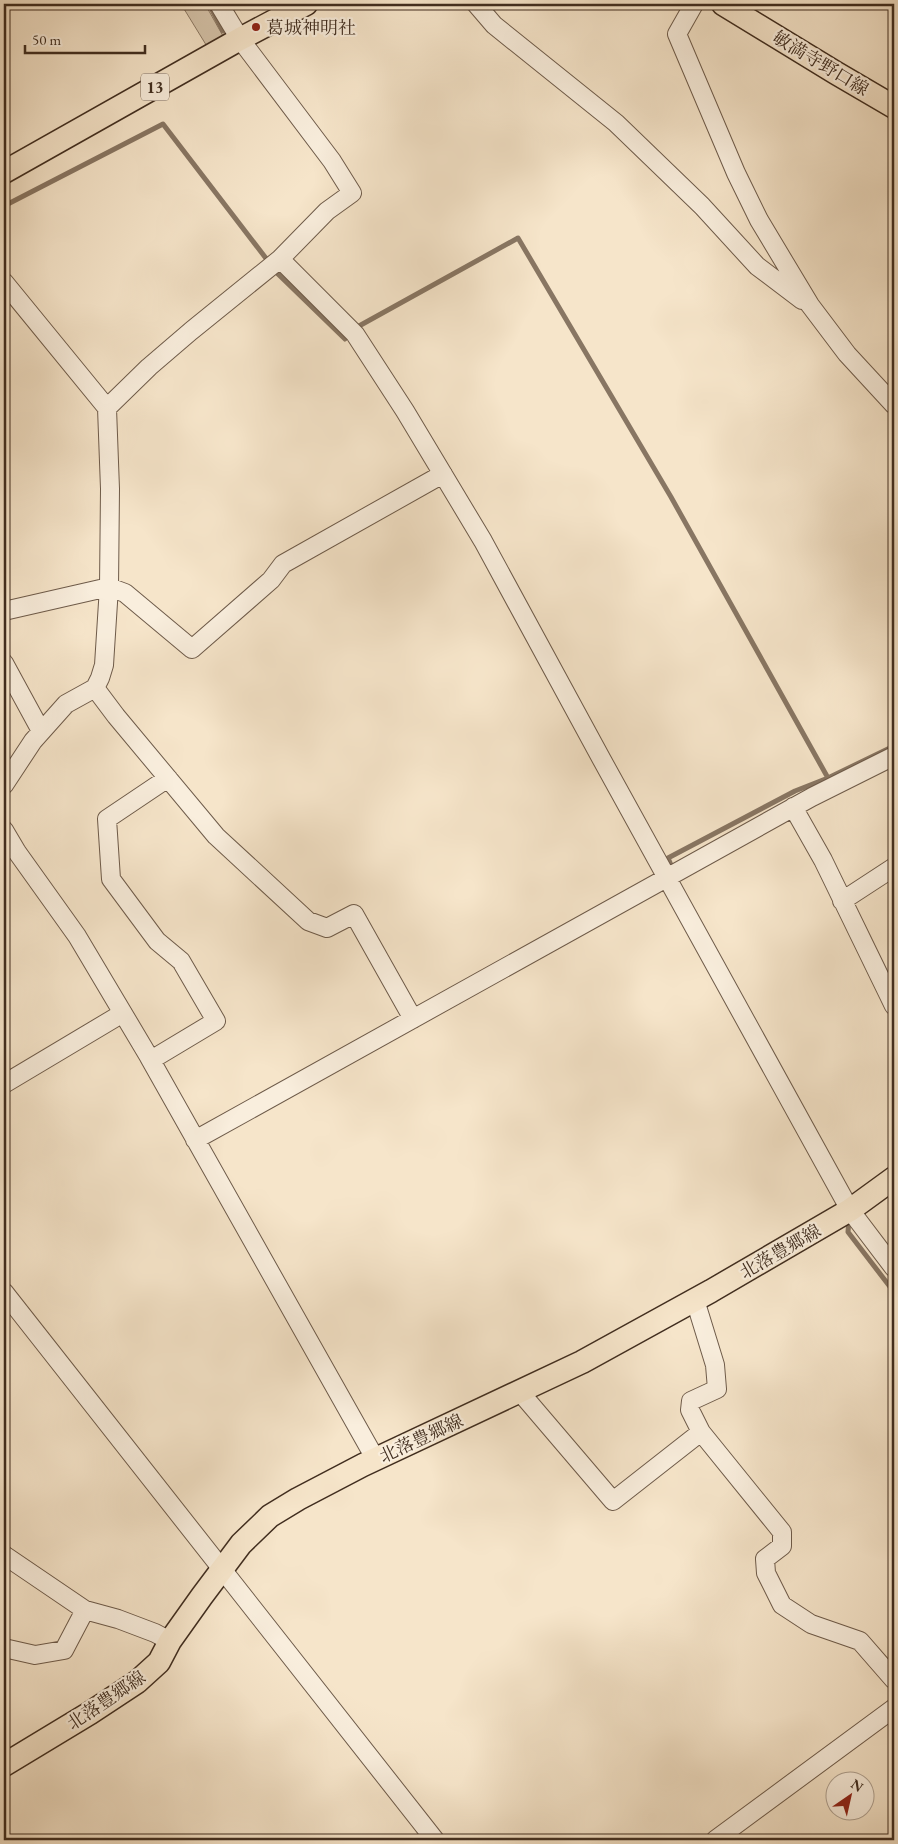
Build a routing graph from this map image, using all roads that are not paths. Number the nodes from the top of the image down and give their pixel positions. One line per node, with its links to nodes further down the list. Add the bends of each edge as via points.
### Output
1 (219, 4): 6 (street)
2 (306, 4): 6 (main road, 13)
3 (476, 4): 11 (street, via 494,26 616,123 659,162 757,266)
4 (694, 4): 11 (street, via 677,34 736,173 759,220)
5 (723, 4): 7 (main road, 敏満寺野口線)
6 (240, 39): 8 (main road, 13); 9 (street, via 332,161 352,193 327,212)
7 (894, 106)
8 (4, 172)
9 (280, 259): 13 (street, via 191,331); 14 (street, via 355,334)
10 (4, 282): 13 (street)
11 (810, 306): 12 (street, via 847,354)
12 (894, 404)
13 (106, 408): 15 (street, via 110,489)
14 (442, 474): 15 (street, via 283,564 271,580 192,649 126,593); 26 (street, via 483,542)
15 (109, 587): 16 (street); 18 (street, via 104,665)
16 (4, 610)
17 (4, 663): 19 (street)
18 (95, 688): 19 (street, via 66,704); 21 (street)
19 (41, 731): 22 (street)
20 (892, 761): 23 (street)
21 (168, 778): 30 (street, via 216,836 308,921 326,928 354,914); 31 (street, via 106,819 111,879 157,941 181,960 216,1021)
22 (4, 785)
23 (793, 807): 26 (street); 27 (street)
24 (4, 830): 29 (street, via 77,936)
25 (894, 867): 27 (street)
26 (667, 878): 30 (street); 35 (street)
27 (842, 901): 28 (street)
28 (894, 1006)
29 (123, 1013): 31 (street); 32 (street)
30 (413, 1019): 33 (street)
31 (151, 1060): 33 (street)
32 (4, 1084)
33 (195, 1140): 41 (street)
34 (894, 1178): 35 (main road, 北落豊郷線)
35 (850, 1210): 36 (street); 38 (main road, 北落豊郷線)
36 (894, 1268)
37 (4, 1292): 43 (street)
38 (695, 1300): 39 (main road, 北落豊郷線); 40 (street, via 715,1365 717,1389 691,1401 690,1410)
39 (520, 1392): 40 (street, via 613,1501); 41 (main road, 北落豊郷線)
40 (701, 1432): 47 (street, via 782,1532 782,1546 765,1559 766,1573 782,1605 811,1624 860,1641)
41 (376, 1460): 43 (main road, 北落豊郷線, via 270,1516 241,1544)
42 (4, 1556): 44 (street)
43 (221, 1570): 45 (main road, 北落豊郷線); 50 (street)
44 (85, 1610): 45 (street, via 118,1619); 46 (street, via 64,1650 35,1655)
45 (170, 1641): 49 (main road, 北落豊郷線, via 159,1662 137,1682)
46 (4, 1648)
47 (894, 1680)
48 (894, 1708): 51 (street)
49 (4, 1764)
50 (435, 1840)
51 (715, 1840)

